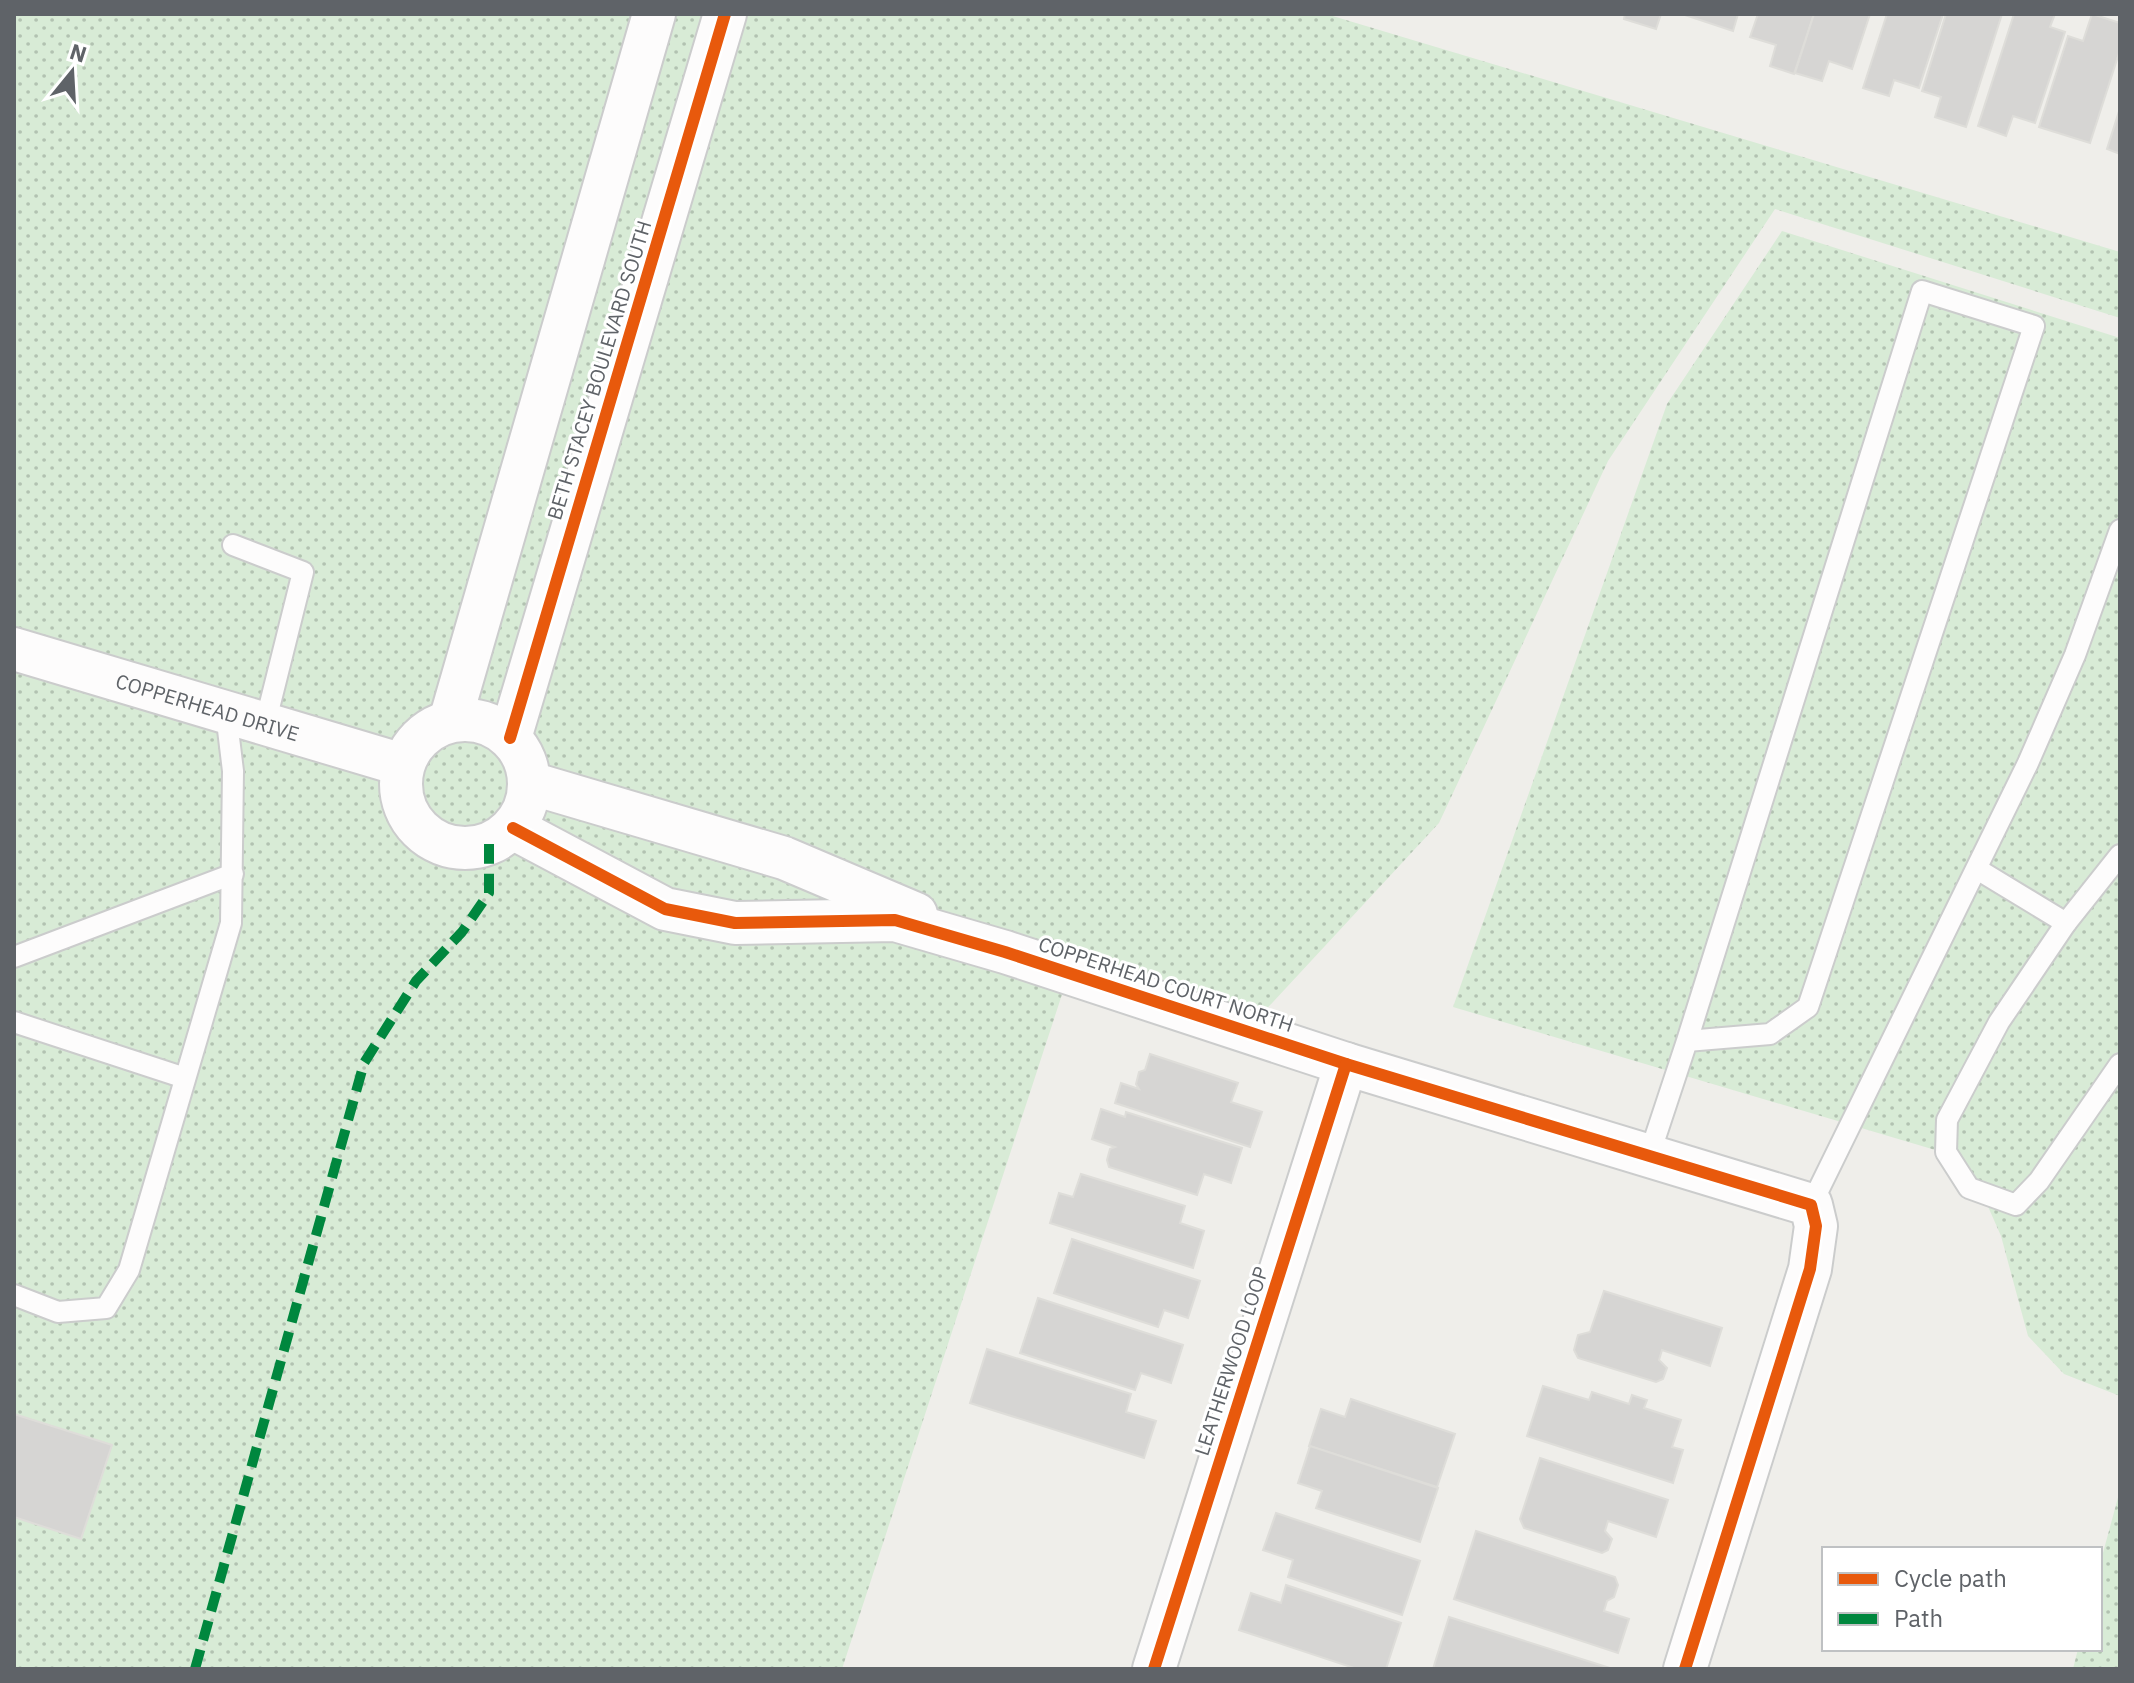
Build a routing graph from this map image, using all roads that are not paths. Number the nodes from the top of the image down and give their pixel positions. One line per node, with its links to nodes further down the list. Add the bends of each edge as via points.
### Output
1 (654, 14): 7 (street)
2 (725, 14): 8 (street, BETH STACEY BOULEVARD SOUTH)
3 (2120, 530): 13 (lane, via 2075,655)
4 (233, 545): 6 (lane, via 303,572)
5 (14, 649): 6 (street, COPPERHEAD DRIVE)
6 (246, 718): 9 (street, COPPERHEAD DRIVE); 14 (lane, via 233,771)
7 (450, 721): 8 (street, via 482,722); 9 (street, via 421,737)
8 (510, 738): 10 (street, via 521,751)
9 (403, 765): 11 (street, via 404,806 429,838 468,848 489,844)
10 (530, 783): 11 (street); 16 (street, COPPERHEAD COURT NORTH, via 784,858)
11 (513, 828): 16 (street, COPPERHEAD COURT NORTH, via 665,909 735,923 895,920)
12 (2120, 855): 15 (lane)
13 (1977, 869): 15 (lane); 24 (lane)
14 (233, 874): 17 (lane); 22 (lane, via 231,923)
15 (2066, 923): 21 (lane, via 1999,1022 1947,1120 1946,1152 1969,1188 2016,1205 2039,1181)
16 (1005, 952): 20 (street, COPPERHEAD COURT NORTH)
17 (14, 957)
18 (14, 1022): 22 (lane)
19 (1687, 1041): 19 (lane, via 1922,291 2034,326 1808,1007 1770,1034); 23 (lane)
20 (1346, 1064): 23 (street, COPPERHEAD COURT NORTH); 26 (street, LEATHERWOOD LOOP)
21 (2120, 1064)
22 (185, 1078): 25 (lane, via 129,1270 106,1308 58,1312)
23 (1649, 1156): 24 (street, COPPERHEAD COURT NORTH)
24 (1811, 1205): 27 (street, via 1816,1226 1810,1269)
25 (14, 1295)
26 (1154, 1669)
27 (1685, 1669)

